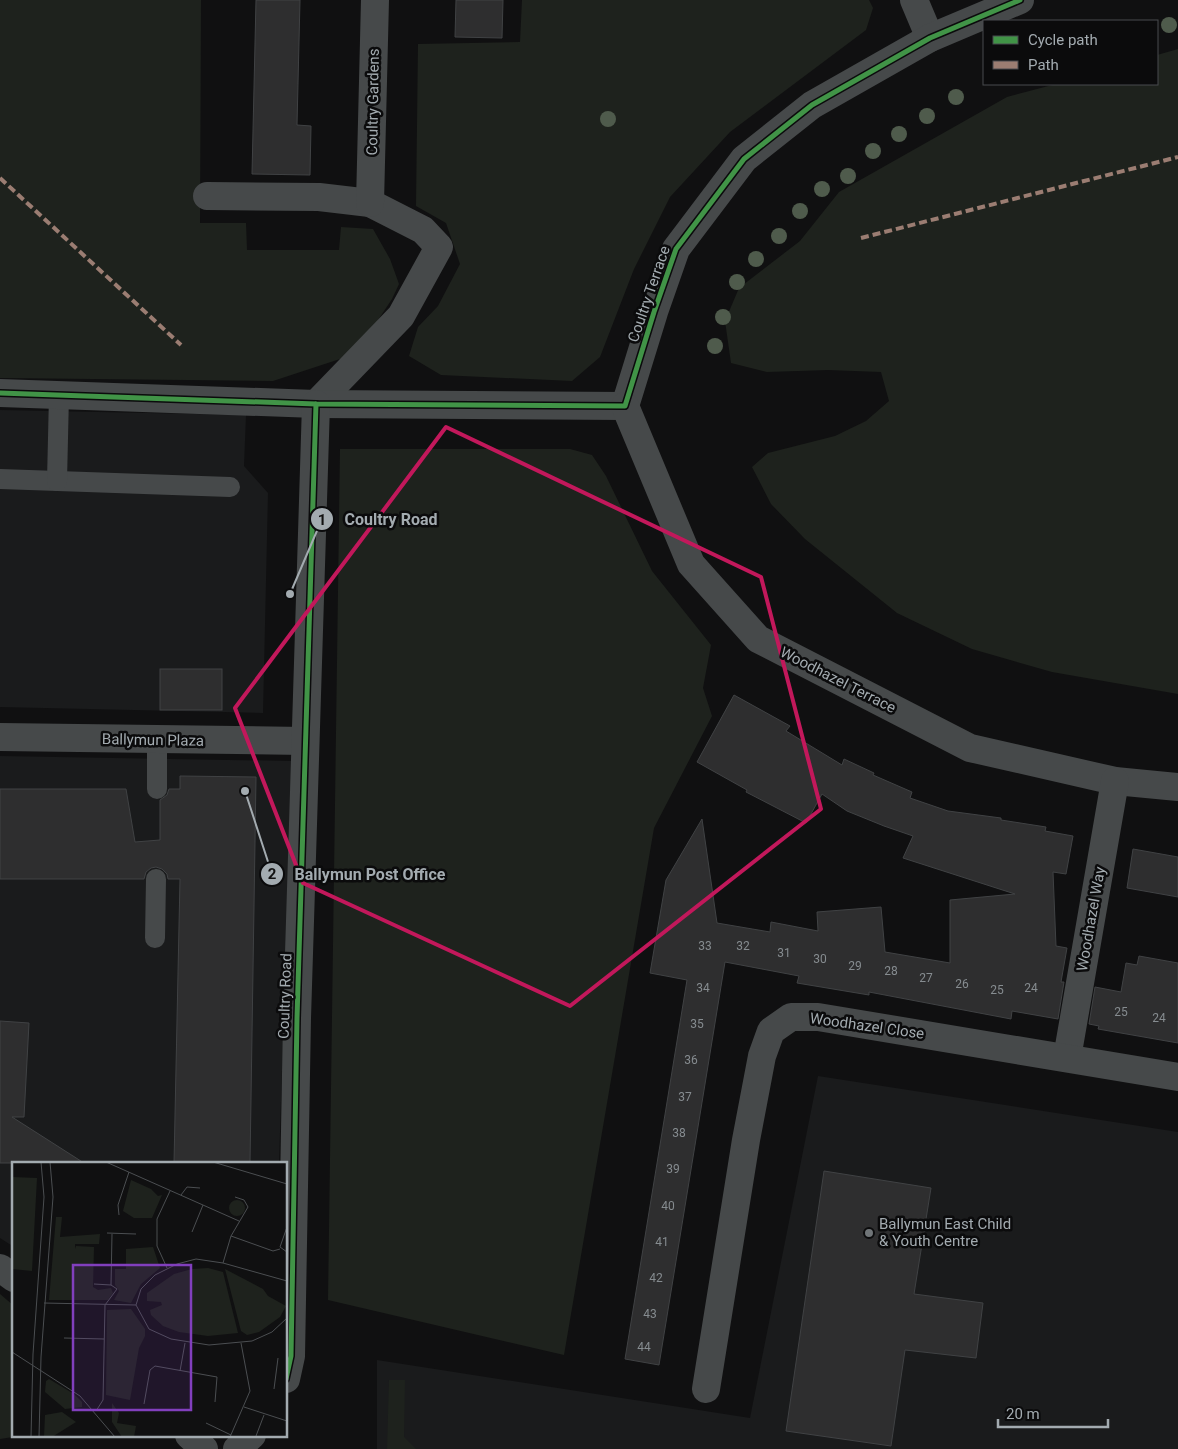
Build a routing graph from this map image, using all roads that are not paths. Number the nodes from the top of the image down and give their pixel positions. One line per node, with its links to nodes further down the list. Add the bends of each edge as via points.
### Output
1 (375, 0): 6 (street, Coultry Gardens)
2 (914, 0): 4 (street)
3 (1020, 0): 4 (street, Coultry Terrace)
4 (930, 38): 10 (street, Coultry Terrace, via 812,105 744,159 676,248)
5 (207, 196): 6 (street, via 319,196)
6 (370, 203): 9 (street, via 423,230 439,247 401,316)
7 (0, 394): 8 (street)
8 (59, 395): 9 (street); 12 (lane)
9 (316, 404): 10 (street); 16 (street, Coultry Road)
10 (626, 406): 17 (street, Woodhazel Terrace, via 691,564 758,639 970,748)
11 (0, 479): 12 (lane)
12 (58, 481): 13 (lane)
13 (230, 487)
14 (0, 737): 15 (street, Ballymun Plaza)
15 (157, 740): 16 (street, Ballymun Plaza); 19 (lane)
16 (305, 742): 26 (street, Coultry Road, via 296,1018 291,1356)
17 (1115, 781): 18 (street, Woodhazel Terrace); 22 (street, Woodhazel Way)
18 (1178, 787)
19 (156, 789)
20 (156, 879): 21 (lane)
21 (155, 938)
22 (1067, 1058): 23 (street, Woodhazel Close); 27 (street, Woodhazel Close, via 818,1017 792,1017 771,1031 762,1056 746,1140)
23 (1178, 1077)
24 (0, 1268): 25 (street)
25 (12, 1277)
26 (288, 1370)
27 (706, 1389)
28 (190, 1436): 30 (street)
29 (251, 1436): 31 (street)
30 (204, 1449)
31 (238, 1449)

